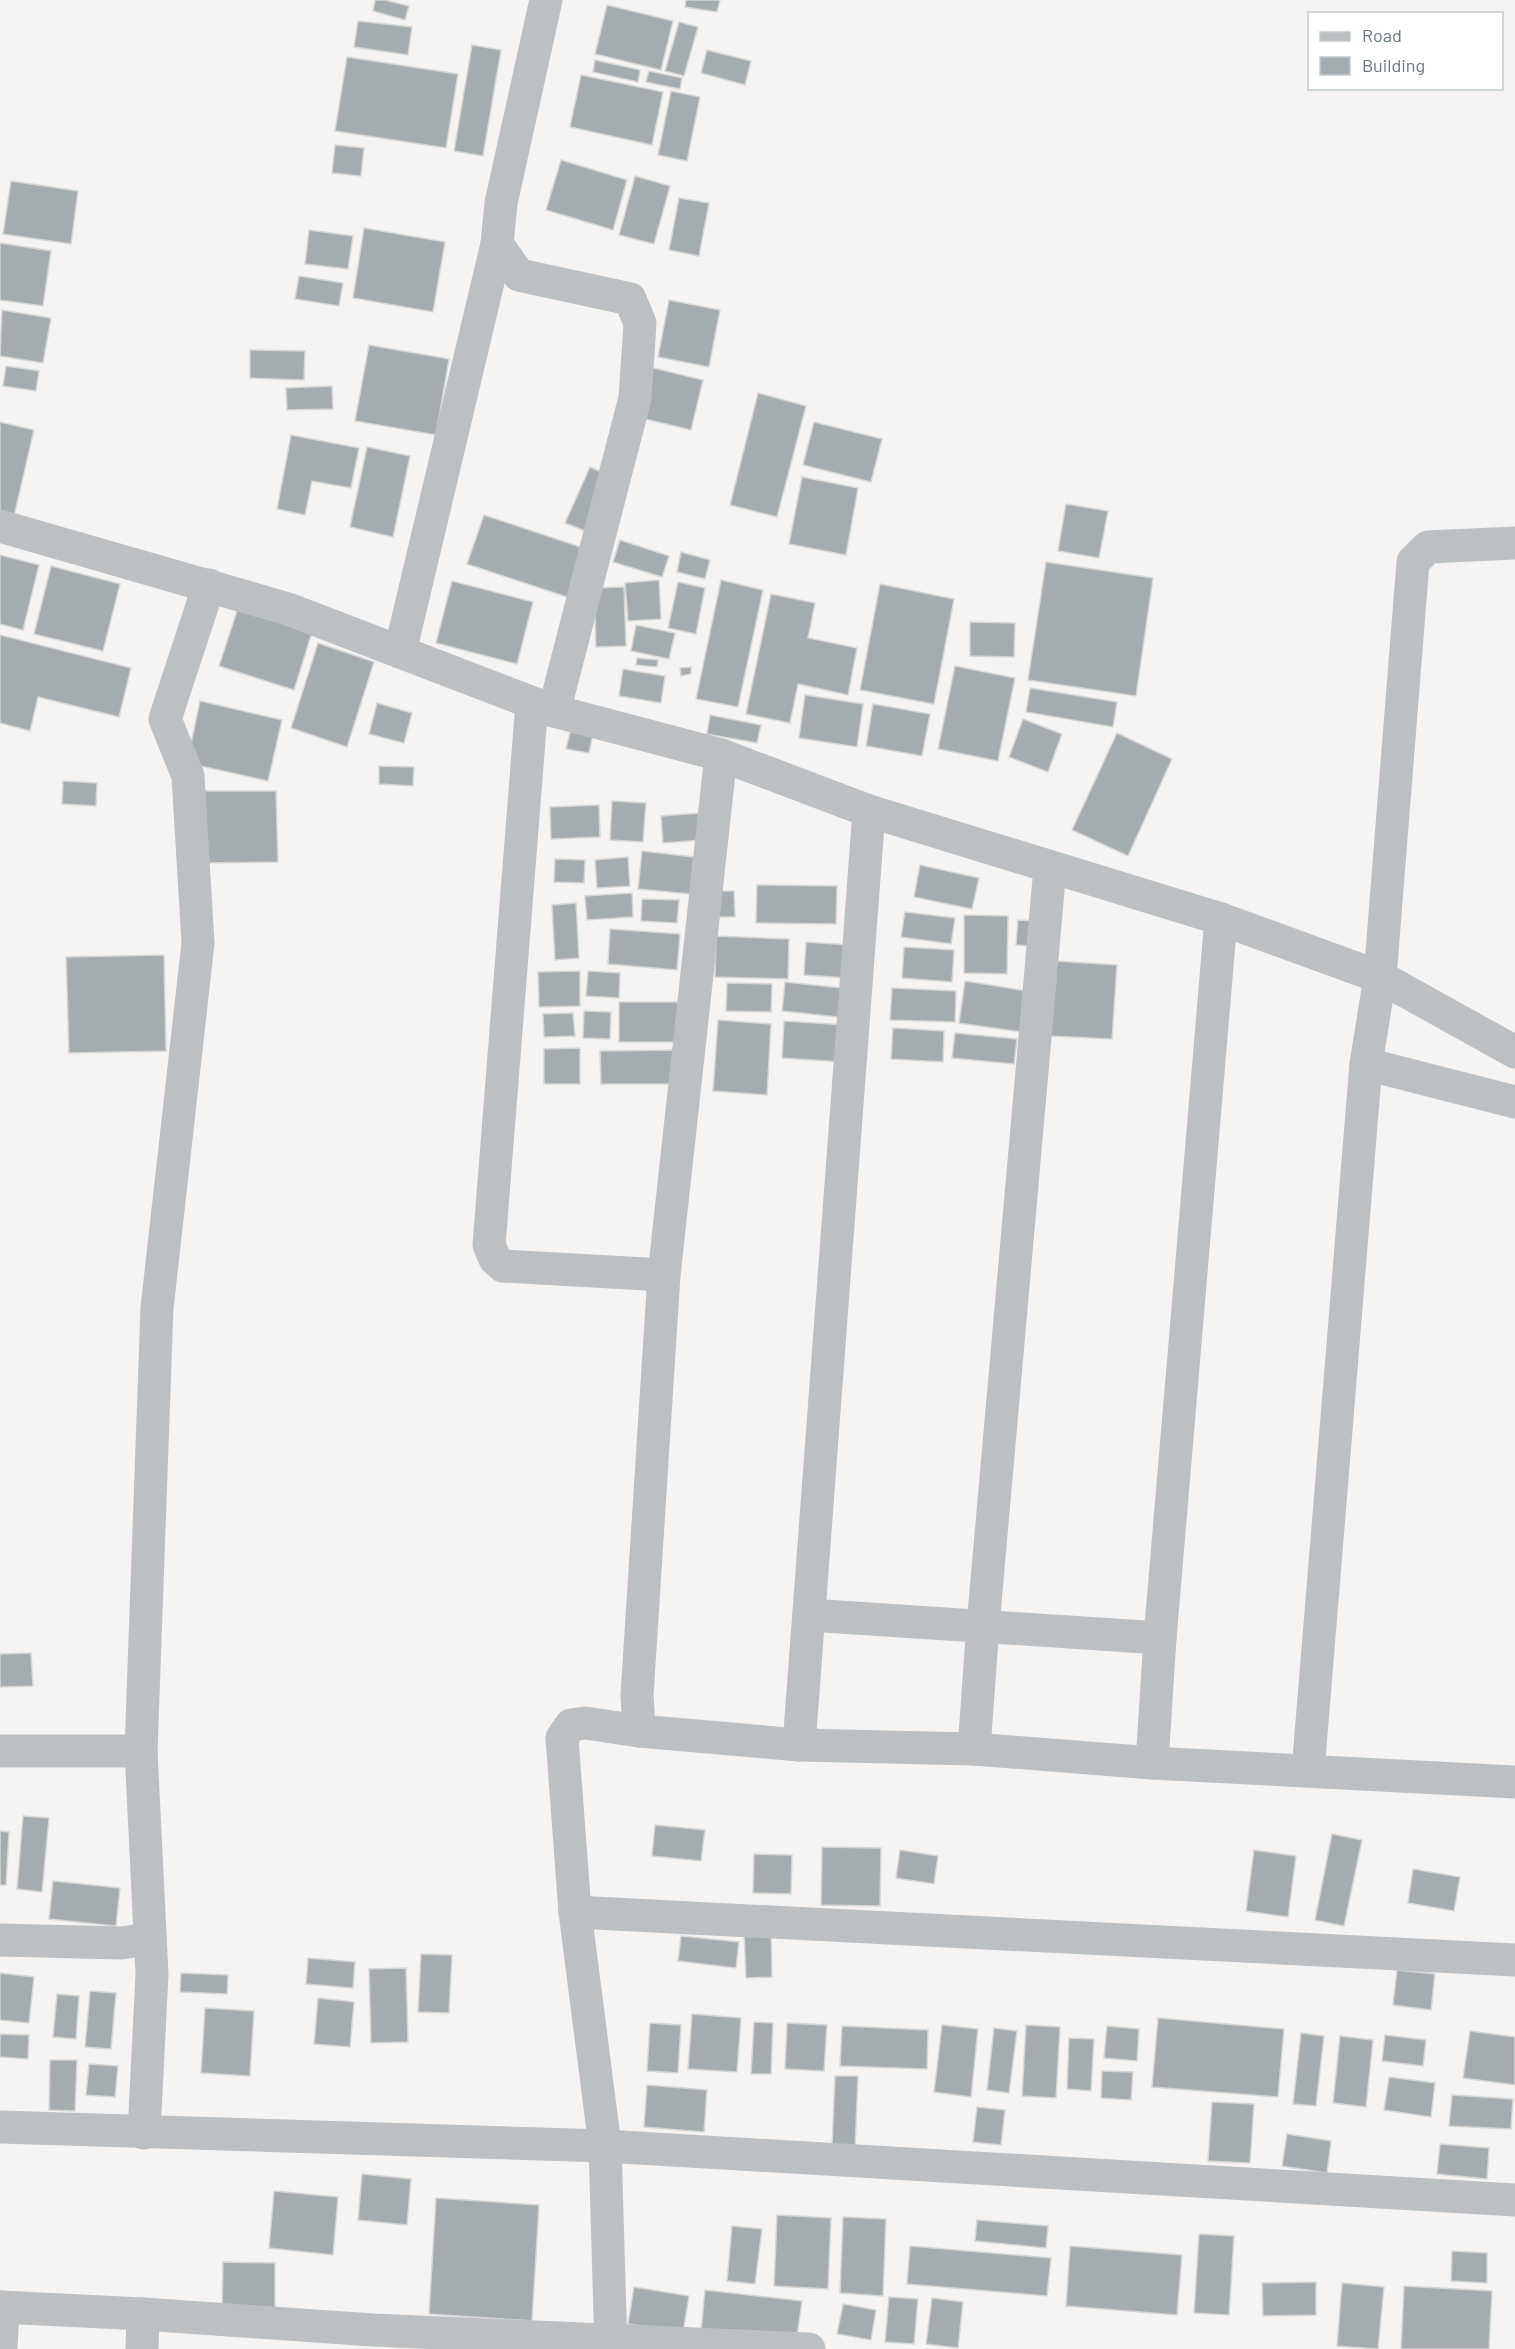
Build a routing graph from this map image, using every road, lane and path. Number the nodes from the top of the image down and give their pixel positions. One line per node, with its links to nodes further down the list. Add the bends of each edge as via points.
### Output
1 (546, 0): 2 (street, via 501,203)
2 (497, 244): 6 (street); 7 (street, via 519,275 630,299 640,323 635,398)
3 (0, 526): 5 (street)
4 (1515, 543): 12 (street, via 1428,547 1413,562)
5 (209, 585): 6 (street, via 288,609); 24 (street, via 165,719 188,777 198,944 157,1308)
6 (400, 652): 7 (street)
7 (543, 707): 8 (street); 16 (street, via 489,1245 503,1266)
8 (721, 755): 9 (street); 16 (street)
9 (869, 811): 10 (street); 17 (street)
10 (1050, 868): 11 (street); 18 (street)
11 (1221, 919): 12 (street); 19 (street)
12 (1380, 977): 13 (street); 14 (street)
13 (1515, 1052)
14 (1366, 1064): 15 (street); 26 (street)
15 (1515, 1102)
16 (664, 1275): 20 (street, via 637,1695)
17 (809, 1615): 18 (street); 21 (street)
18 (983, 1625): 19 (street); 22 (street)
19 (1160, 1638): 25 (street)
20 (639, 1731): 21 (street); 28 (street, via 585,1723 571,1725 562,1738)
21 (799, 1745): 22 (street)
22 (974, 1749): 25 (street)
23 (0, 1751): 24 (street)
24 (141, 1751): 29 (street)
25 (1152, 1763): 26 (street)
26 (1308, 1772): 27 (street)
27 (1515, 1782)
28 (575, 1912): 31 (street); 34 (street)
29 (150, 1939): 30 (street, via 121,1943); 33 (street, via 152,1974)
30 (0, 1940)
31 (1515, 1960)
32 (0, 2127): 33 (street)
33 (144, 2133): 34 (street)
34 (605, 2146): 35 (street); 39 (street)
35 (1515, 2200)
36 (2, 2307): 37 (street); 40 (street)
37 (143, 2314): 38 (street); 41 (street)
38 (373, 2340): 39 (street)
39 (611, 2344): 42 (street)
40 (1, 2349)
41 (142, 2349)
42 (809, 2349)

